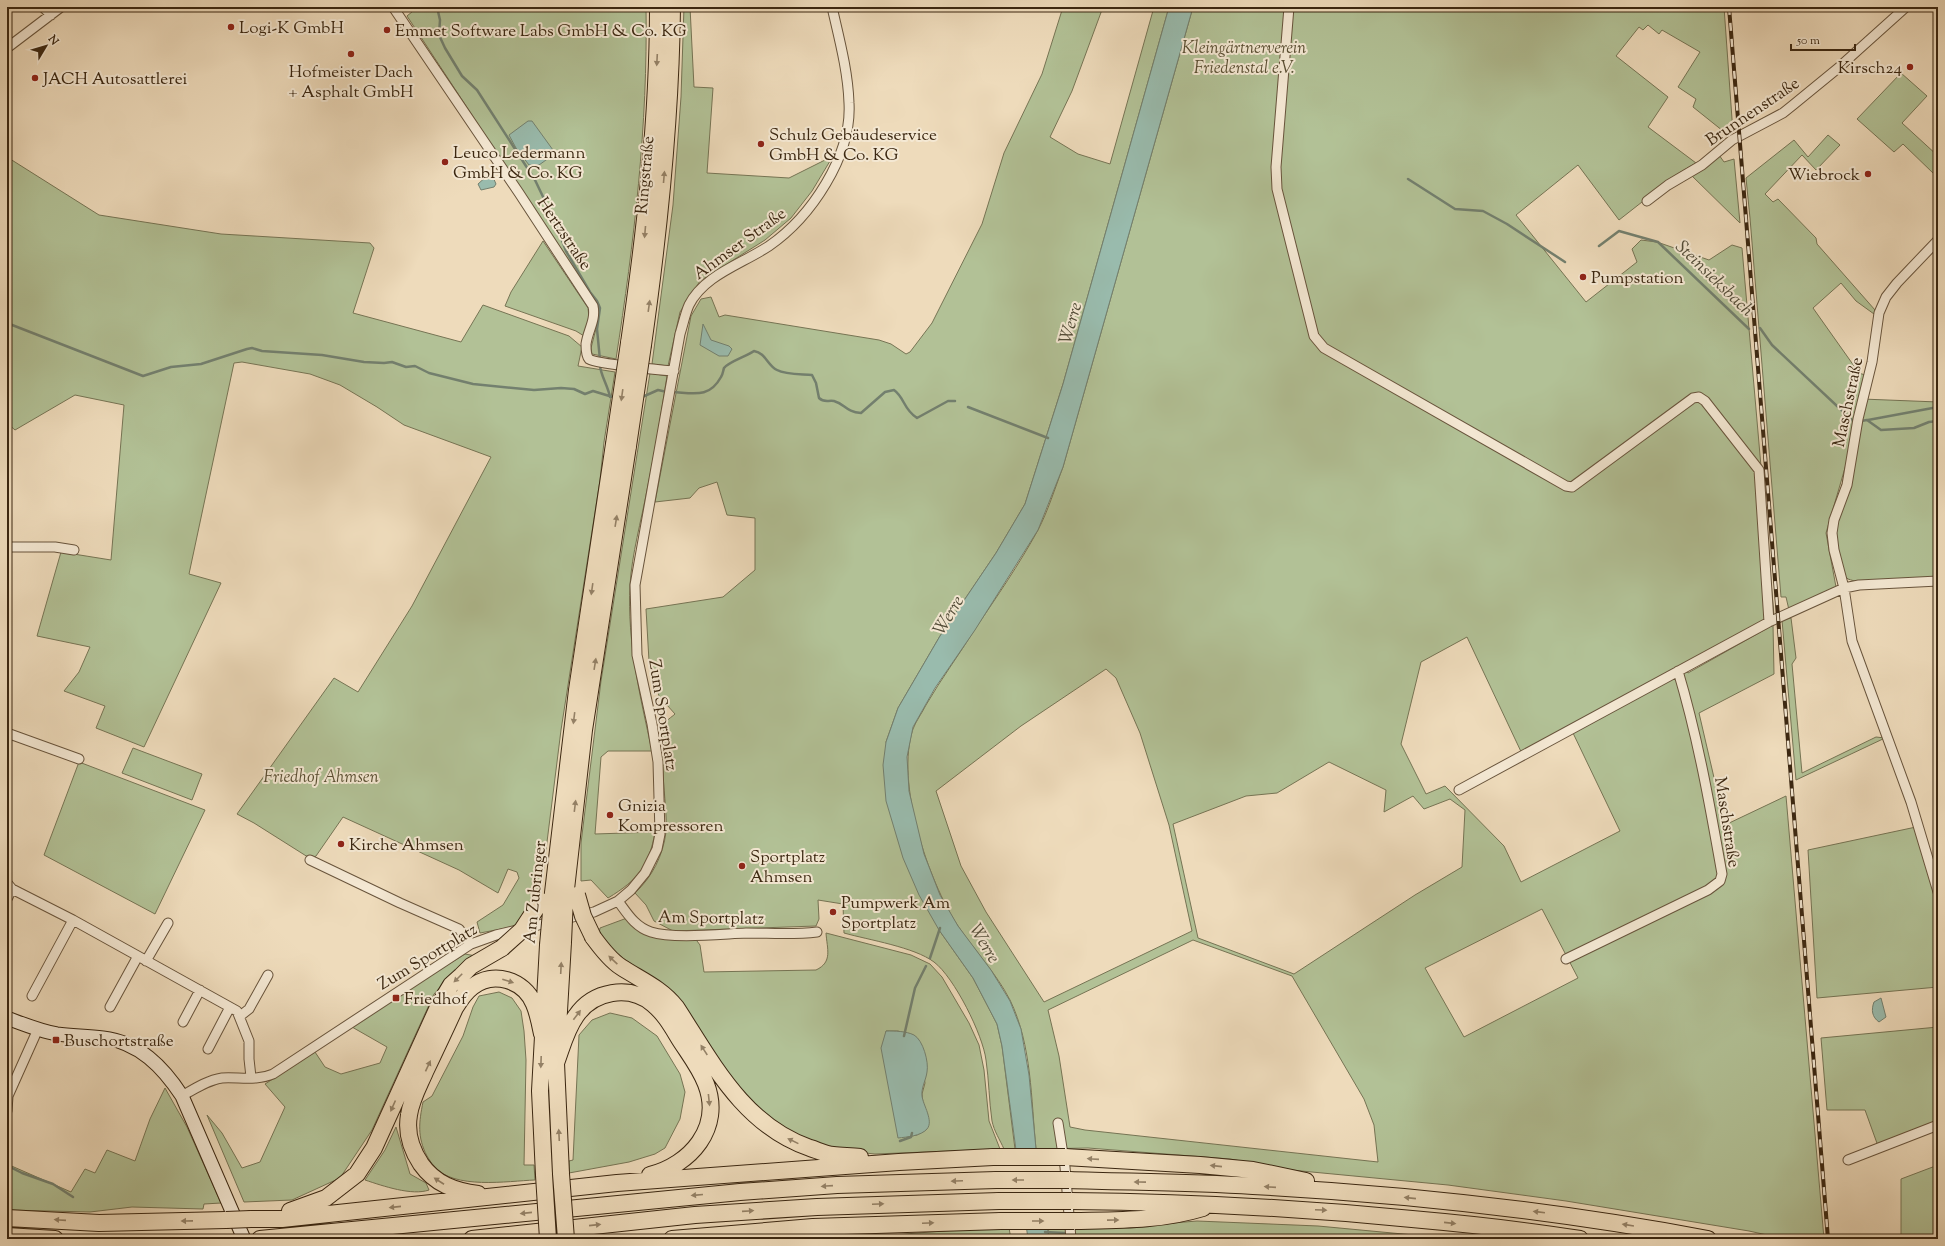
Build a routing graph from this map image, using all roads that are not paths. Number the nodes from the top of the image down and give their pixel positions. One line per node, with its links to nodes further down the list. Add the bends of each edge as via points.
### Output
1 (43, 7): 9 (street)
2 (62, 7): 9 (street)
3 (393, 7): 14 (street, Hertzstraße, via 593,306 594,319 586,345 587,356 592,360)
4 (658, 7): 13 (highway, Ringstraße, one-way to 13, via 652,152)
5 (672, 7): 13 (highway, Ringstraße, one-way to 5, via 656,252 672,71)
6 (832, 7): 14 (street, Ahmser Straße, via 850,104 844,140 837,161 817,198 786,233 703,287 689,306 680,334)
7 (1289, 7): 21 (street, via 1276,167 1277,189 1314,336 1318,342 1331,352 1566,486 1572,487 1693,398 1699,397 1759,470)
8 (1906, 7): 11 (street, Brunnenstraße, via 1788,109 1732,140 1702,165)
9 (51, 15): 10 (street)
10 (7, 48)
11 (1647, 201)
12 (1938, 240): 20 (street, Maschstraße, via 1897,283 1886,297 1879,313 1872,362 1858,419 1847,484 1833,527 1834,550)
13 (636, 344): 15 (highway, bridge)
14 (674, 374): 19 (street, Ahmser Straße)
15 (621, 445): 26 (highway, Am Zubringer, one-way to 15, via 610,560); 26 (highway, Am Zubringer, one-way to 26, via 597,551)
16 (7, 547): 17 (street, via 55,547)
17 (74, 550)
18 (1938, 581): 20 (street)
19 (635, 585): 32 (street, Zum Sportplatz, via 637,655 658,762 660,834 657,849 645,873)
20 (1844, 588): 21 (street); 29 (street, Maschstraße, via 1852,641 1911,802)
21 (1769, 622): 22 (street)
22 (1678, 671): 25 (street); 39 (street, Maschstraße, via 1703,766 1722,874 1720,881 1708,890)
23 (7, 733): 24 (street)
24 (79, 759)
25 (1459, 790)
26 (564, 847): 30 (highway); 30 (highway, Am Zubringer)
27 (310, 860): 37 (street, via 459,929)
28 (10, 886): 31 (street); 33 (street)
29 (1938, 892)
30 (559, 898): 36 (highway, Am Zubringer, bridge); 58 (highway, one-way to 30, bridge, via 886,1158 832,1155 778,1134 757,1118 733,1094 668,996 620,967 593,937 583,916); 64 (highway, one-way to 64, bridge, via 502,948 471,966 452,985 439,1005 374,1148 357,1174 326,1198 303,1208)
31 (7, 899)
32 (618, 901): 35 (street, Am Sportplatz, via 636,924 652,932 669,935 794,935); 37 (street, Zum Sportplatz, via 594,912 496,935)
33 (73, 920): 38 (street); 42 (street)
34 (168, 923): 38 (street)
35 (817, 932)
36 (555, 943): 49 (highway, Am Zubringer); 51 (highway, Am Zubringer, one-way to 36)
37 (471, 944): 52 (street, Zum Sportplatz, via 273,1074 262,1078)
38 (142, 958): 41 (street); 44 (street)
39 (1566, 959)
40 (268, 975): 45 (street, via 249,1009)
41 (200, 990): 43 (street); 47 (street)
42 (32, 996)
43 (230, 1007): 45 (street); 50 (street)
44 (110, 1008)
45 (240, 1016): 52 (street, via 249,1041)
46 (7, 1018): 48 (main road)
47 (183, 1022)
48 (38, 1029): 53 (main road, via 56,1034 116,1041 138,1050 169,1076); 54 (street, via 8,1096)
49 (542, 1034): 61 (highway, one-way to 49, via 465,1192 438,1182 417,1158 410,1142 409,1114 455,1008 463,995 473,986 483,980 498,978 509,980 519,986 529,994 534,1004); 71 (highway, Am Zubringer, one-way to 71, bridge, via 540,1091)
50 (208, 1049)
51 (556, 1063): 59 (highway, one-way to 59, via 568,1030 586,1004 611,992 626,992 642,996 664,1015 698,1068 706,1086 709,1102 709,1119 699,1144 688,1156 663,1172); 72 (highway, Am Zubringer, one-way to 51, bridge)
52 (251, 1077): 53 (street, Zum Sportplatz, via 221,1078)
53 (182, 1096): 68 (main road)
54 (7, 1111)
55 (1058, 1123): 75 (street)
56 (1938, 1125): 57 (street)
57 (1848, 1160)
58 (899, 1162): 59 (highway); 60 (highway, one-way to 58, bridge, via 1253,1170 1200,1164 1066,1157 993,1157)
59 (617, 1183): 61 (highway)
60 (1364, 1193): 69 (highway, one-way to 69, bridge, via 1252,1186 1069,1180 837,1185 740,1192); 77 (highway, one-way to 60, via 1538,1212)
61 (504, 1196): 64 (highway, one-way to 64, via 282,1219)
62 (1213, 1205): 65 (highway, one-way to 62, bridge, via 1138,1220 1172,1216); 70 (highway, one-way to 62, bridge, via 703,1214 817,1206 999,1201 1155,1201); 76 (highway, one-way to 76, via 1324,1210 1484,1226)
63 (7, 1218): 64 (highway, one-way to 63, bridge, via 99,1222)
64 (251, 1219)
65 (875, 1224): 73 (highway); 74 (highway)
66 (7, 1236): 67 (highway)
67 (55, 1239)
68 (244, 1239)
69 (260, 1239)
70 (472, 1239)
71 (548, 1239)
72 (566, 1239)
73 (672, 1239)
74 (817, 1239)
75 (1072, 1239)
76 (1580, 1239)
77 (1708, 1239)

